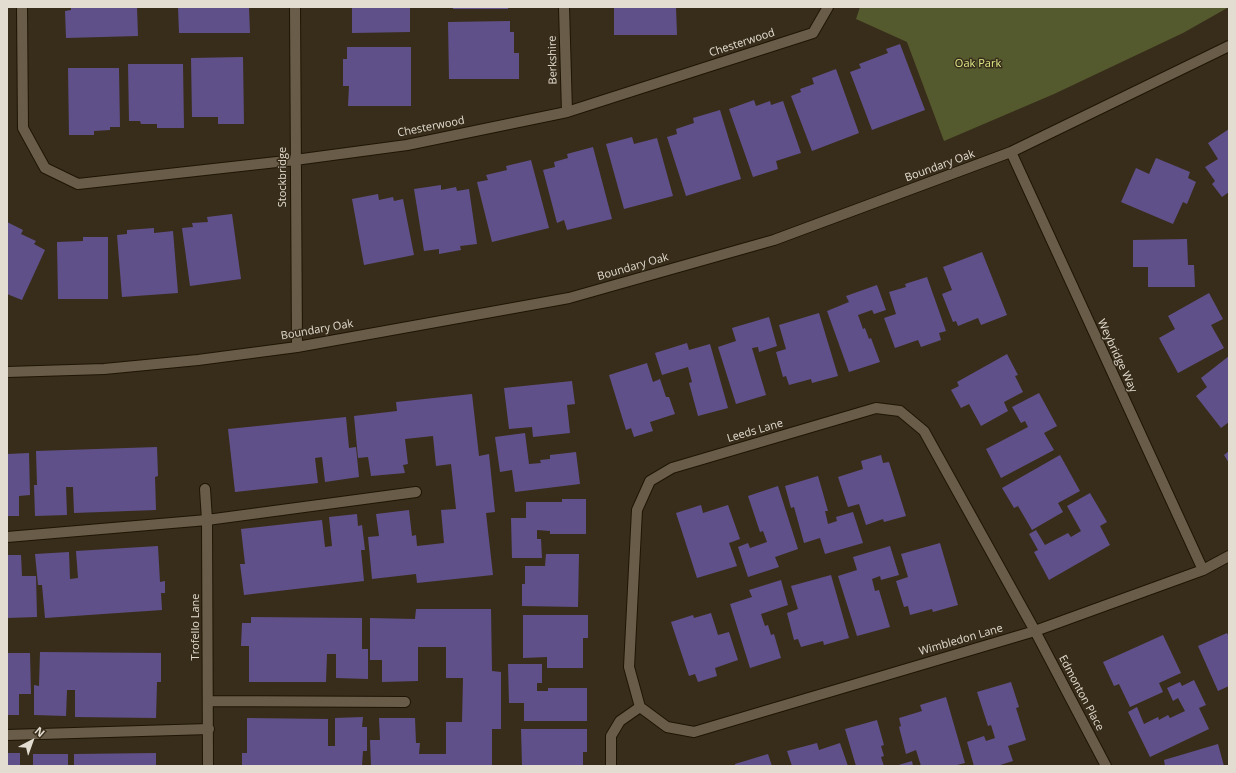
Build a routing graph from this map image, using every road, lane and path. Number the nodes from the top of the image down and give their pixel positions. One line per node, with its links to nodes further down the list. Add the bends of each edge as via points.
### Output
1 (22, 7): 8 (street, Chesterwood, via 23,128 45,168 78,184)
2 (296, 7): 8 (street, Stockbridge)
3 (564, 7): 6 (street, Berkshire)
4 (828, 7): 6 (street, Chesterwood, via 813,33)
5 (1229, 46): 7 (street, Boundary Oak)
6 (567, 112): 8 (street, Chesterwood, via 407,144)
7 (1011, 152): 9 (street, Boundary Oak, via 774,240 569,298); 16 (street, Weybridge Way)
8 (295, 160): 9 (street, Stockbridge)
9 (297, 347): 10 (street, Boundary Oak, via 104,369)
10 (7, 372)
11 (205, 489): 13 (street, Trofello Lane)
12 (416, 492): 13 (street)
13 (207, 520): 14 (street); 18 (street, Trofello Lane)
14 (7, 537)
15 (1229, 556): 16 (street, Wimbledon Lane)
16 (1203, 570): 17 (street, Wimbledon Lane)
17 (1035, 631): 20 (street, Wimbledon Lane, via 694,732 667,727); 20 (street, Leeds Lane, via 924,430 900,411 876,408 672,468 650,481 637,510 629,667); 25 (street, Edmonton Place)
18 (208, 701): 19 (street); 21 (street, Trofello Lane)
19 (404, 702)
20 (640, 707): 24 (street, via 620,721 611,736)
21 (208, 729): 22 (street); 23 (street, Trofello Lane)
22 (7, 735)
23 (208, 766)
24 (611, 766)
25 (1106, 766)

